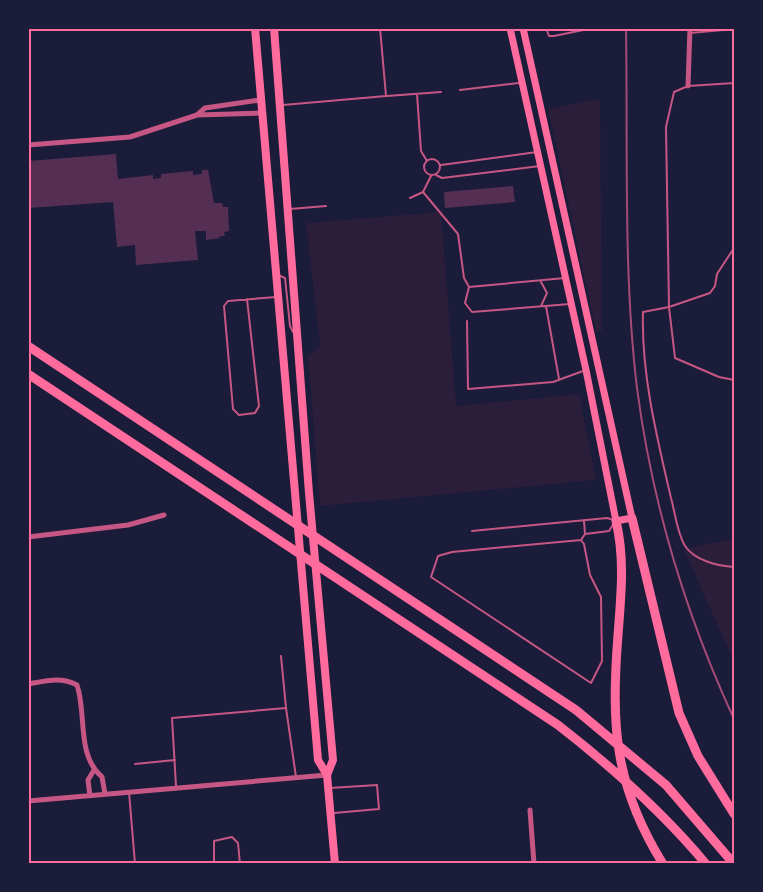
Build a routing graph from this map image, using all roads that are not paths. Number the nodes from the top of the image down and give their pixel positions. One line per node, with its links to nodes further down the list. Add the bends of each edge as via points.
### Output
1 (255, 28): 17 (main road)
2 (273, 28): 18 (main road)
3 (380, 28): 16 (lane)
4 (510, 28): 10 (main road)
5 (523, 28): 23 (main road)
6 (546, 28): 7 (lane, via 549,36)
7 (593, 28)
8 (735, 29): 9 (lane)
9 (690, 31): 12 (street)
10 (522, 83): 13 (lane); 22 (main road)
11 (735, 83): 12 (lane)
12 (688, 86): 43 (lane, via 674,92 666,127)
13 (460, 90)
14 (441, 92): 15 (lane)
15 (417, 94): 16 (lane); 24 (lane, via 421,151)
16 (386, 96): 18 (lane)
17 (260, 100): 19 (main road); 20 (street, via 205,108)
18 (280, 105): 32 (main road)
19 (262, 113): 20 (street); 34 (main road)
20 (197, 115): 21 (street, via 130,137)
21 (28, 145)
22 (537, 152): 23 (main road); 25 (lane); 26 (main road)
23 (553, 156): 26 (main road); 47 (main road)
24 (427, 161): 25 (lane, via 435,159); 28 (lane, via 424,168)
25 (441, 165): 27 (lane)
26 (540, 166): 27 (lane, via 442,178); 35 (main road)
27 (436, 175): 28 (lane)
28 (431, 176): 29 (lane)
29 (423, 192): 30 (lane); 37 (lane, via 458,234 464,278)
30 (410, 198)
31 (326, 206): 32 (lane)
32 (288, 210): 45 (main road)
33 (735, 248): 43 (lane, via 717,274 710,293)
34 (277, 275): 38 (main road); 45 (lane, via 285,278 290,326)
35 (565, 279): 36 (lane); 40 (main road)
36 (540, 281): 37 (lane); 42 (lane, via 547,293)
37 (469, 287): 42 (lane, via 465,303 472,312)
38 (279, 297): 39 (lane); 67 (main road, via 318,760)
39 (247, 300): 39 (lane, via 228,301 224,306 233,409 239,415 255,413 259,406)
40 (570, 304): 41 (lane); 48 (main road)
41 (546, 305): 42 (lane); 50 (lane)
42 (541, 306)
43 (669, 307): 51 (lane, via 675,358); 60 (lane, via 643,312 642,338 660,448 678,525 686,547 698,557)
44 (467, 321): 50 (lane, via 468,389)
45 (298, 339): 67 (main road, via 333,760)
46 (28, 346): 87 (highway, via 576,710 666,786)
47 (598, 366): 48 (main road); 53 (main road)
48 (586, 370): 50 (lane); 55 (main road)
49 (28, 374): 86 (highway, via 558,725 643,796)
50 (559, 379)
51 (735, 380)
52 (164, 515): 58 (street, via 128,525)
53 (632, 518): 55 (main road); 77 (highway, via 679,713 698,756)
54 (584, 521): 55 (lane); 56 (lane); 57 (lane)
55 (616, 521): 57 (lane, via 609,531); 85 (highway, via 622,547 615,734 626,785 641,826)
56 (472, 531)
57 (585, 534): 59 (lane)
58 (28, 537)
59 (580, 540): 59 (lane, via 601,597 602,661 591,683 431,576 438,555)
60 (735, 567)
61 (281, 656): 63 (lane)
62 (28, 684): 66 (street, via 55,679 77,685 83,737)
63 (286, 708): 64 (lane, via 172,718); 68 (lane)
64 (175, 760): 65 (lane); 69 (lane)
65 (135, 764)
66 (94, 770): 72 (street, via 102,777); 73 (street, via 88,780)
67 (327, 775): 68 (street); 70 (main road)
68 (296, 777): 69 (street)
69 (176, 788): 71 (street)
70 (329, 788): 76 (main road); 76 (lane, via 378,785 379,809)
71 (129, 792): 72 (street); 80 (lane)
72 (105, 794): 73 (street)
73 (90, 796): 74 (street)
74 (28, 801)
75 (530, 810): 84 (street)
76 (331, 813): 83 (main road)
77 (735, 814)
78 (28, 845): 79 (lane)
79 (30, 864)
80 (135, 864)
81 (214, 864): 82 (lane, via 214,841 232,837 238,843)
82 (240, 864)
83 (335, 864)
84 (534, 864)
85 (663, 864)
86 (706, 864)
87 (734, 864)

